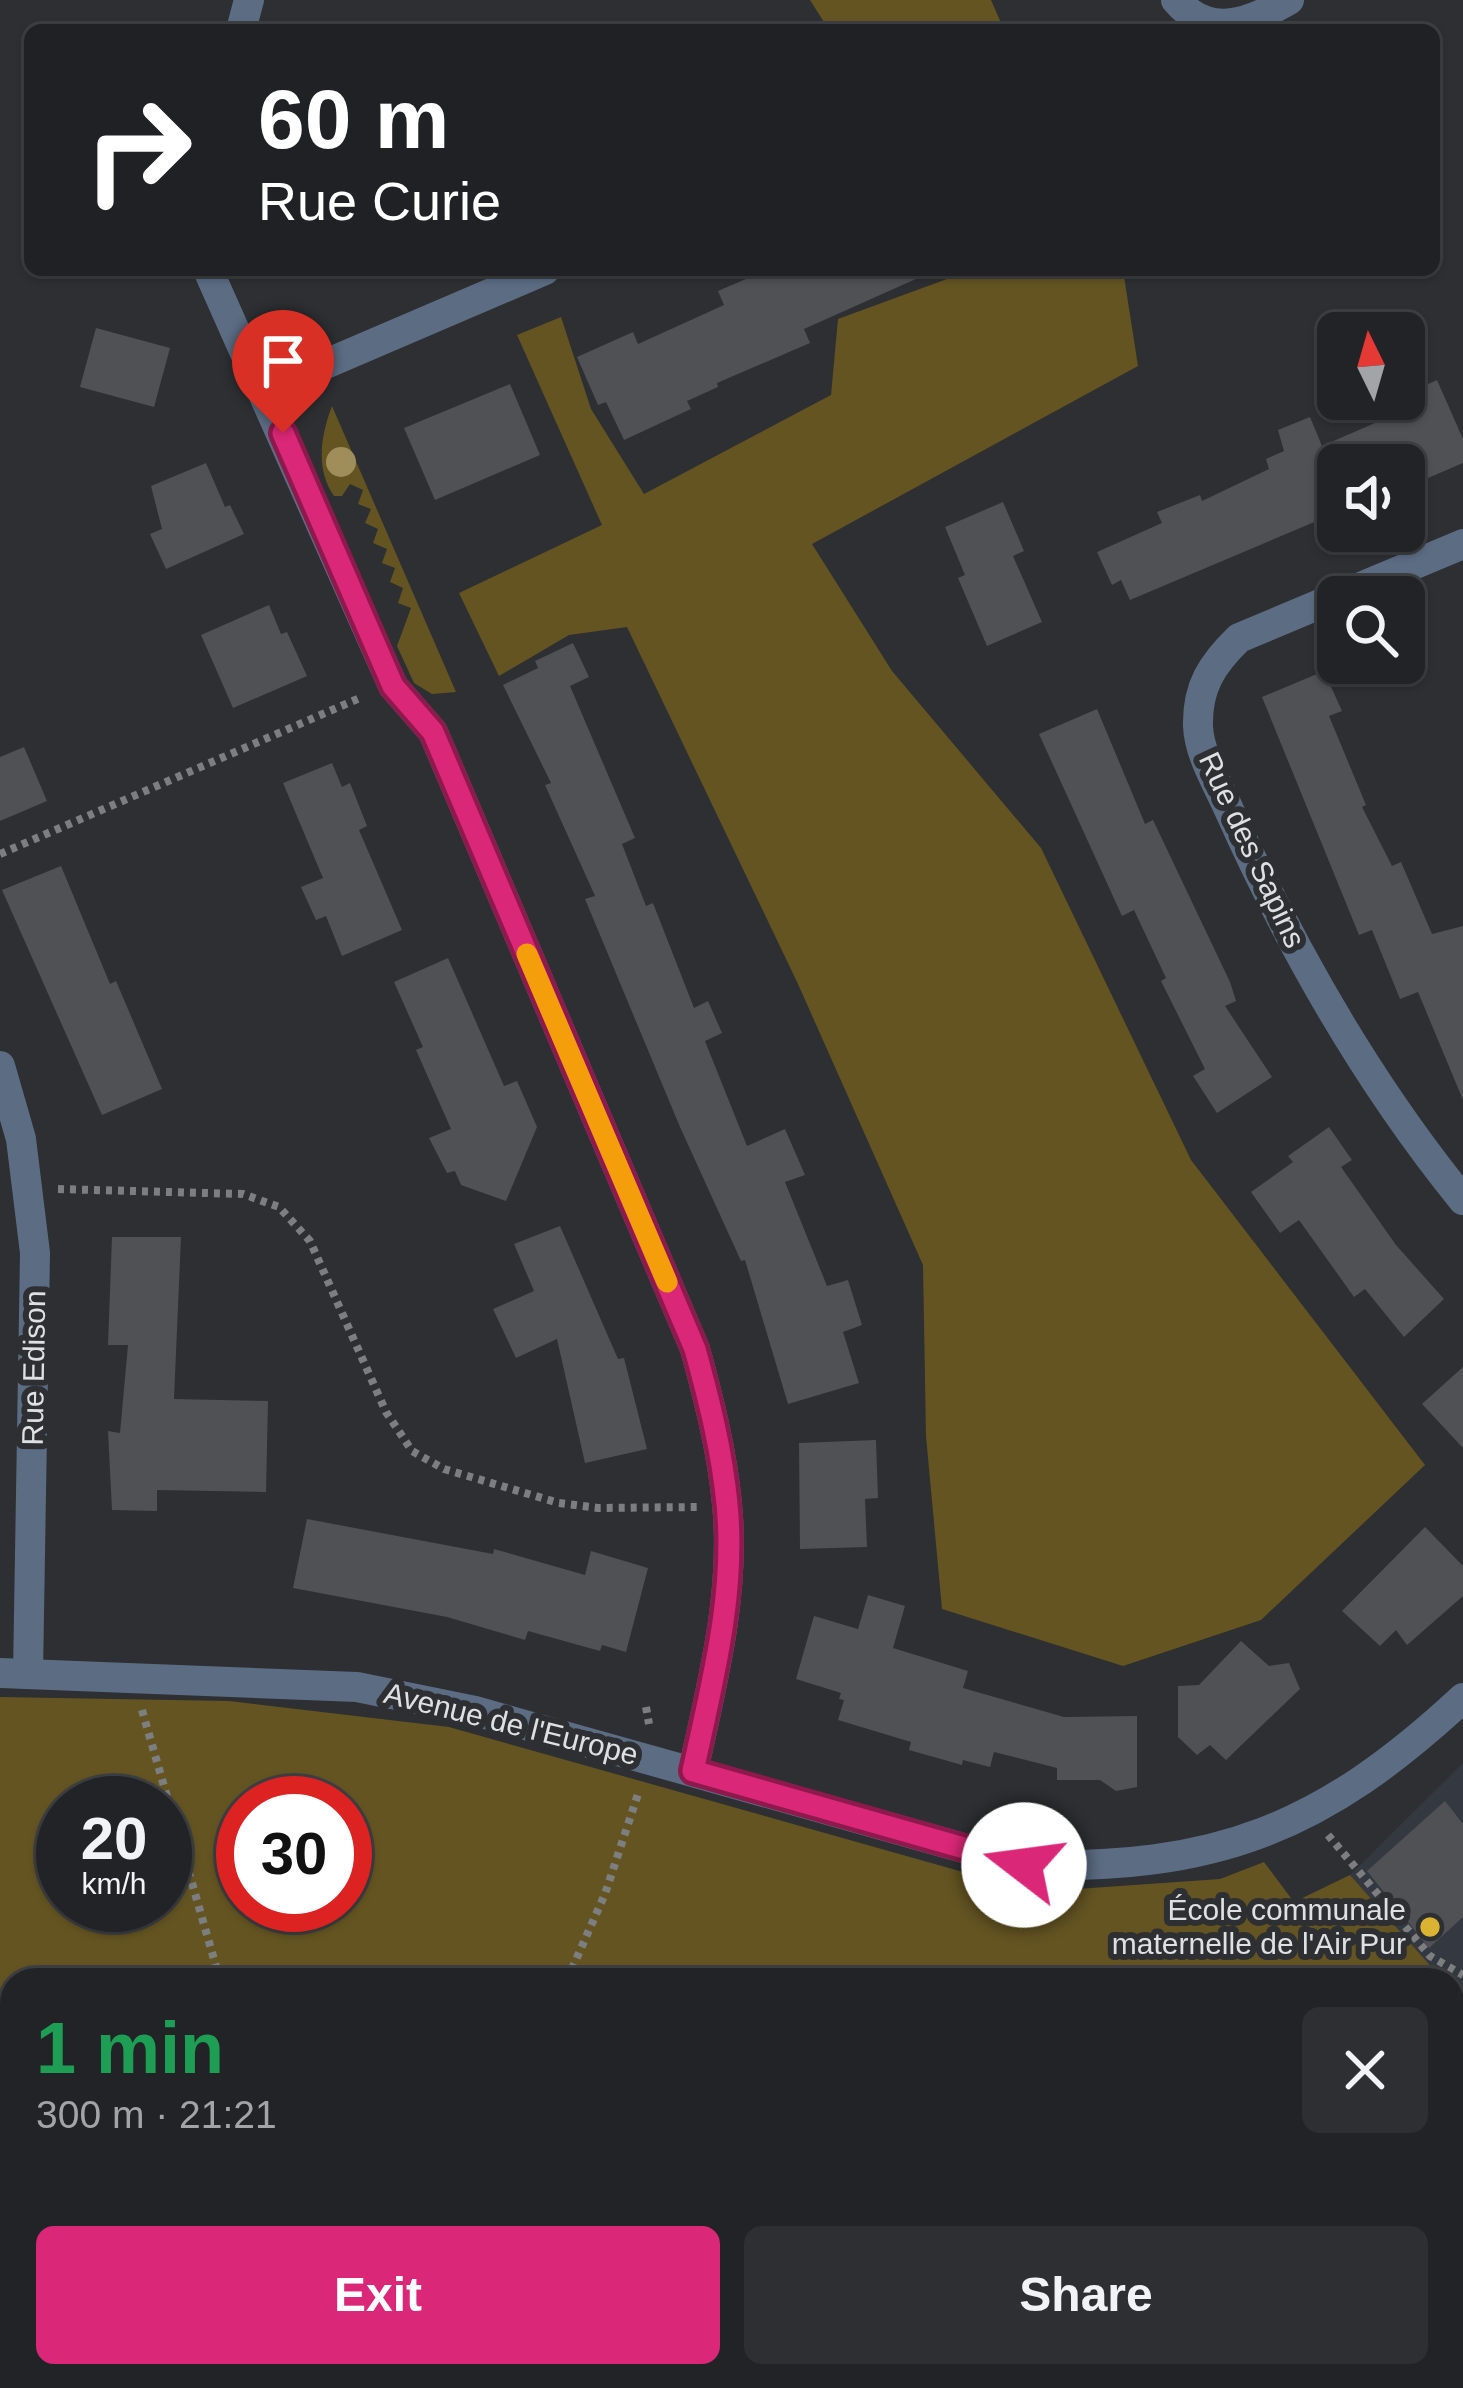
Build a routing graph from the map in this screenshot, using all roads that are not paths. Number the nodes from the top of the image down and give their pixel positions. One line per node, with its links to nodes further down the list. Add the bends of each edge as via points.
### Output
1 (1176, 0): 3 (street)
2 (1289, 0): 4 (street)
3 (1219, 24)
4 (1240, 24)
5 (211, 276): 7 (street)
6 (531, 276): 7 (street)
7 (265, 390): 13 (street, via 393,686 433,732 695,1349 720,1453 728,1535 725,1613)
8 (1463, 544): 10 (street, Rue des Sapins, via 1239,638 1213,664 1199,695 1198,731 1311,974)
9 (0, 1066): 11 (street, Rue Edison, via 21,1139 35,1253)
10 (1463, 1200)
11 (14, 1674): 13 (street, Avenue de l'Europe, via 356,1687)
12 (1463, 1698): 13 (street, Avenue de l'Europe, via 1382,1768 1311,1813 1231,1846 1159,1862 1024,1865)
13 (693, 1771)

